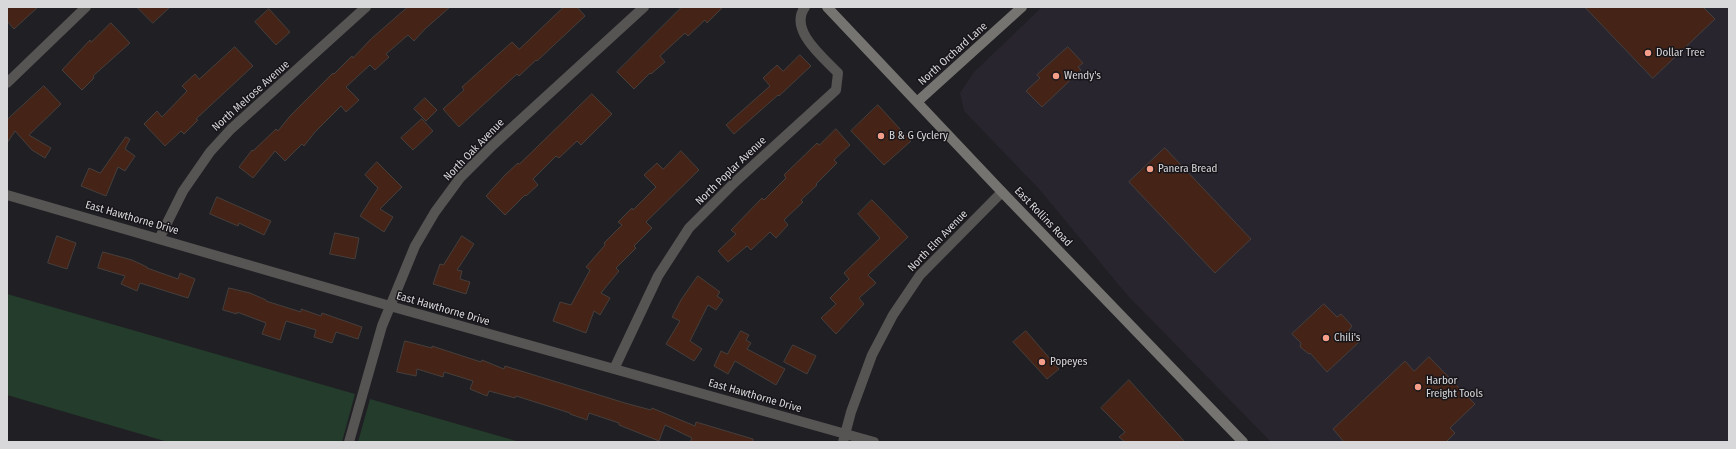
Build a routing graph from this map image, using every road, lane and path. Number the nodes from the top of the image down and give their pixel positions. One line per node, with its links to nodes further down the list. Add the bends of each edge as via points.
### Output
1 (86, 7): 7 (street)
2 (366, 7): 11 (street, North Melrose Avenue, via 231,129 210,152 183,191)
3 (644, 7): 12 (street, North Oak Avenue, via 460,178 435,212 415,246)
4 (805, 7): 13 (street, North Poplar Avenue, via 801,24 805,38 838,73 836,90 735,182 690,228 658,276)
5 (827, 7): 8 (main road, East Rollins Road)
6 (1022, 7): 8 (main road, North Orchard Lane)
7 (7, 83)
8 (917, 102): 9 (main road, East Rollins Road)
9 (1002, 192): 14 (street, North Elm Avenue, via 920,275 893,315 872,355); 17 (main road, East Rollins Road)
10 (7, 195): 11 (street, East Hawthorne Drive)
11 (159, 239): 12 (street, East Hawthorne Drive)
12 (390, 306): 13 (street, East Hawthorne Drive); 15 (street, North Oak Avenue)
13 (614, 369): 14 (street, East Hawthorne Drive)
14 (844, 438): 16 (street, East Hawthorne Drive)
15 (349, 442)
16 (874, 442)
17 (1243, 442)

